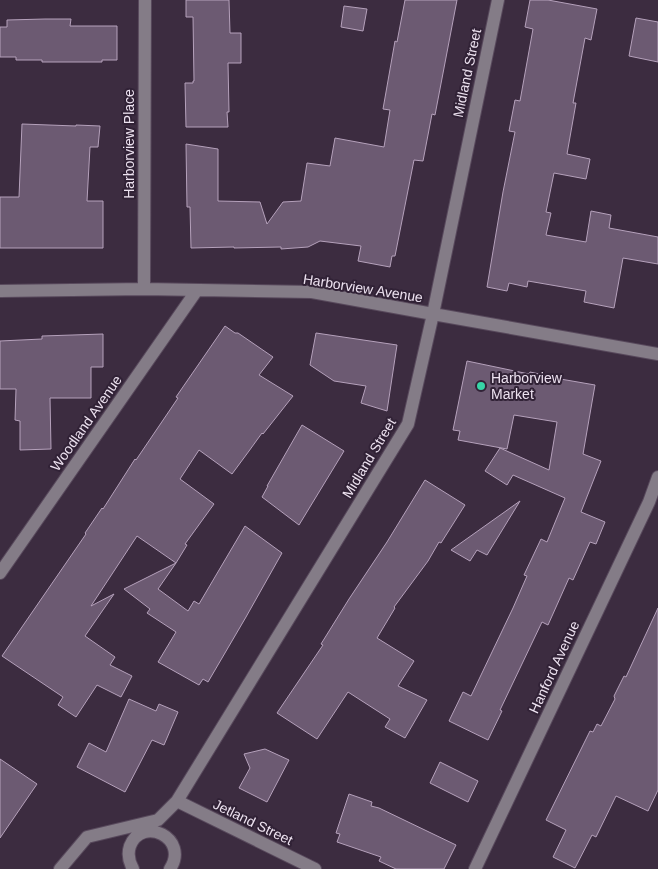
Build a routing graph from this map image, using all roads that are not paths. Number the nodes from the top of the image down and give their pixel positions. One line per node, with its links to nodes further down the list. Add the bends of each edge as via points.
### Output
1 (144, 0): 3 (street, Harborview Place)
2 (498, 0): 6 (street, Midland Street)
3 (144, 289): 4 (street, Harborview Avenue); 5 (street, Harborview Avenue)
4 (197, 290): 6 (street, Harborview Avenue, via 312,292); 9 (street, Woodland Avenue)
5 (0, 291)
6 (433, 314): 7 (street, Harborview Avenue); 11 (street, Midland Street, via 408,424)
7 (658, 354)
8 (658, 477): 17 (street, Hanford Avenue)
9 (5, 557): 10 (street, Woodland Avenue)
10 (0, 574)
11 (178, 801): 12 (street, Midland Street, via 158,820); 16 (street, Jetland Street)
12 (139, 829): 13 (street, Midland Street, via 87,837); 14 (street, via 128,852); 15 (street, via 157,832 170,840 175,854)
13 (60, 869)
14 (133, 869)
15 (170, 869)
16 (315, 869)
17 (475, 869)

